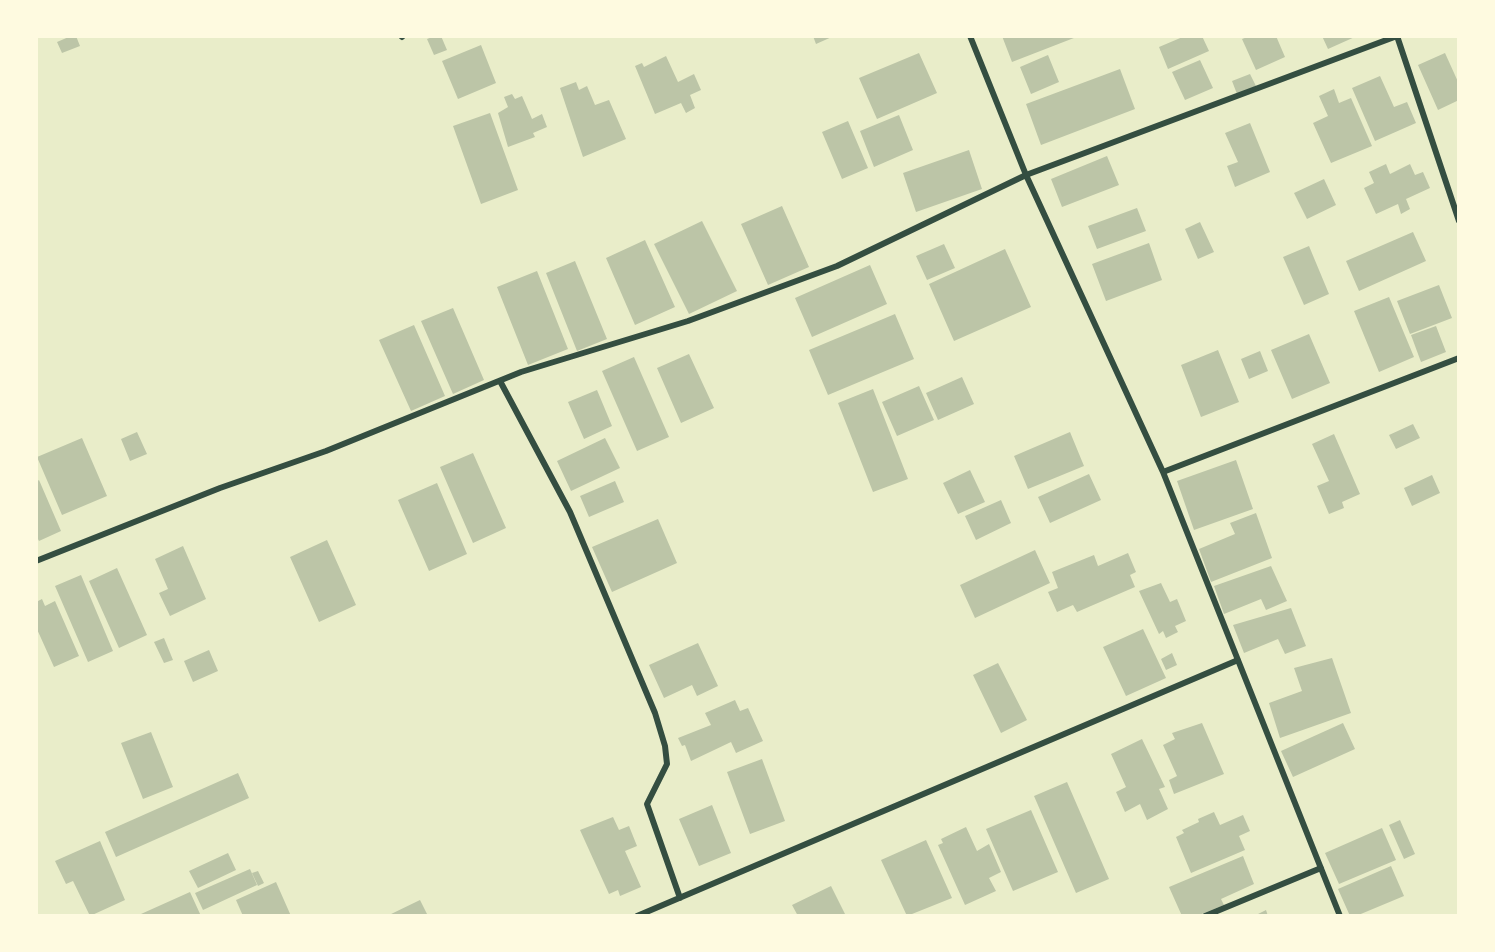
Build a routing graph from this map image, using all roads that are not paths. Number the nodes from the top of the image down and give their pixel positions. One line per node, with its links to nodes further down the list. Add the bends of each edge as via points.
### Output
1 (970, 36): 2 (street)
2 (1026, 175): 3 (street, via 1396,36); 5 (street, via 837,266 688,321); 6 (street)
3 (1459, 221)
4 (1459, 358): 6 (street)
5 (500, 381): 7 (street); 10 (street, via 570,512 655,713 667,764 648,804)
6 (1163, 472): 8 (street)
7 (36, 561)
8 (1239, 660): 9 (street); 10 (street)
9 (1321, 868): 12 (street); 13 (street)
10 (680, 898): 11 (street)
11 (637, 916)
12 (1205, 916)
13 (1340, 916)

